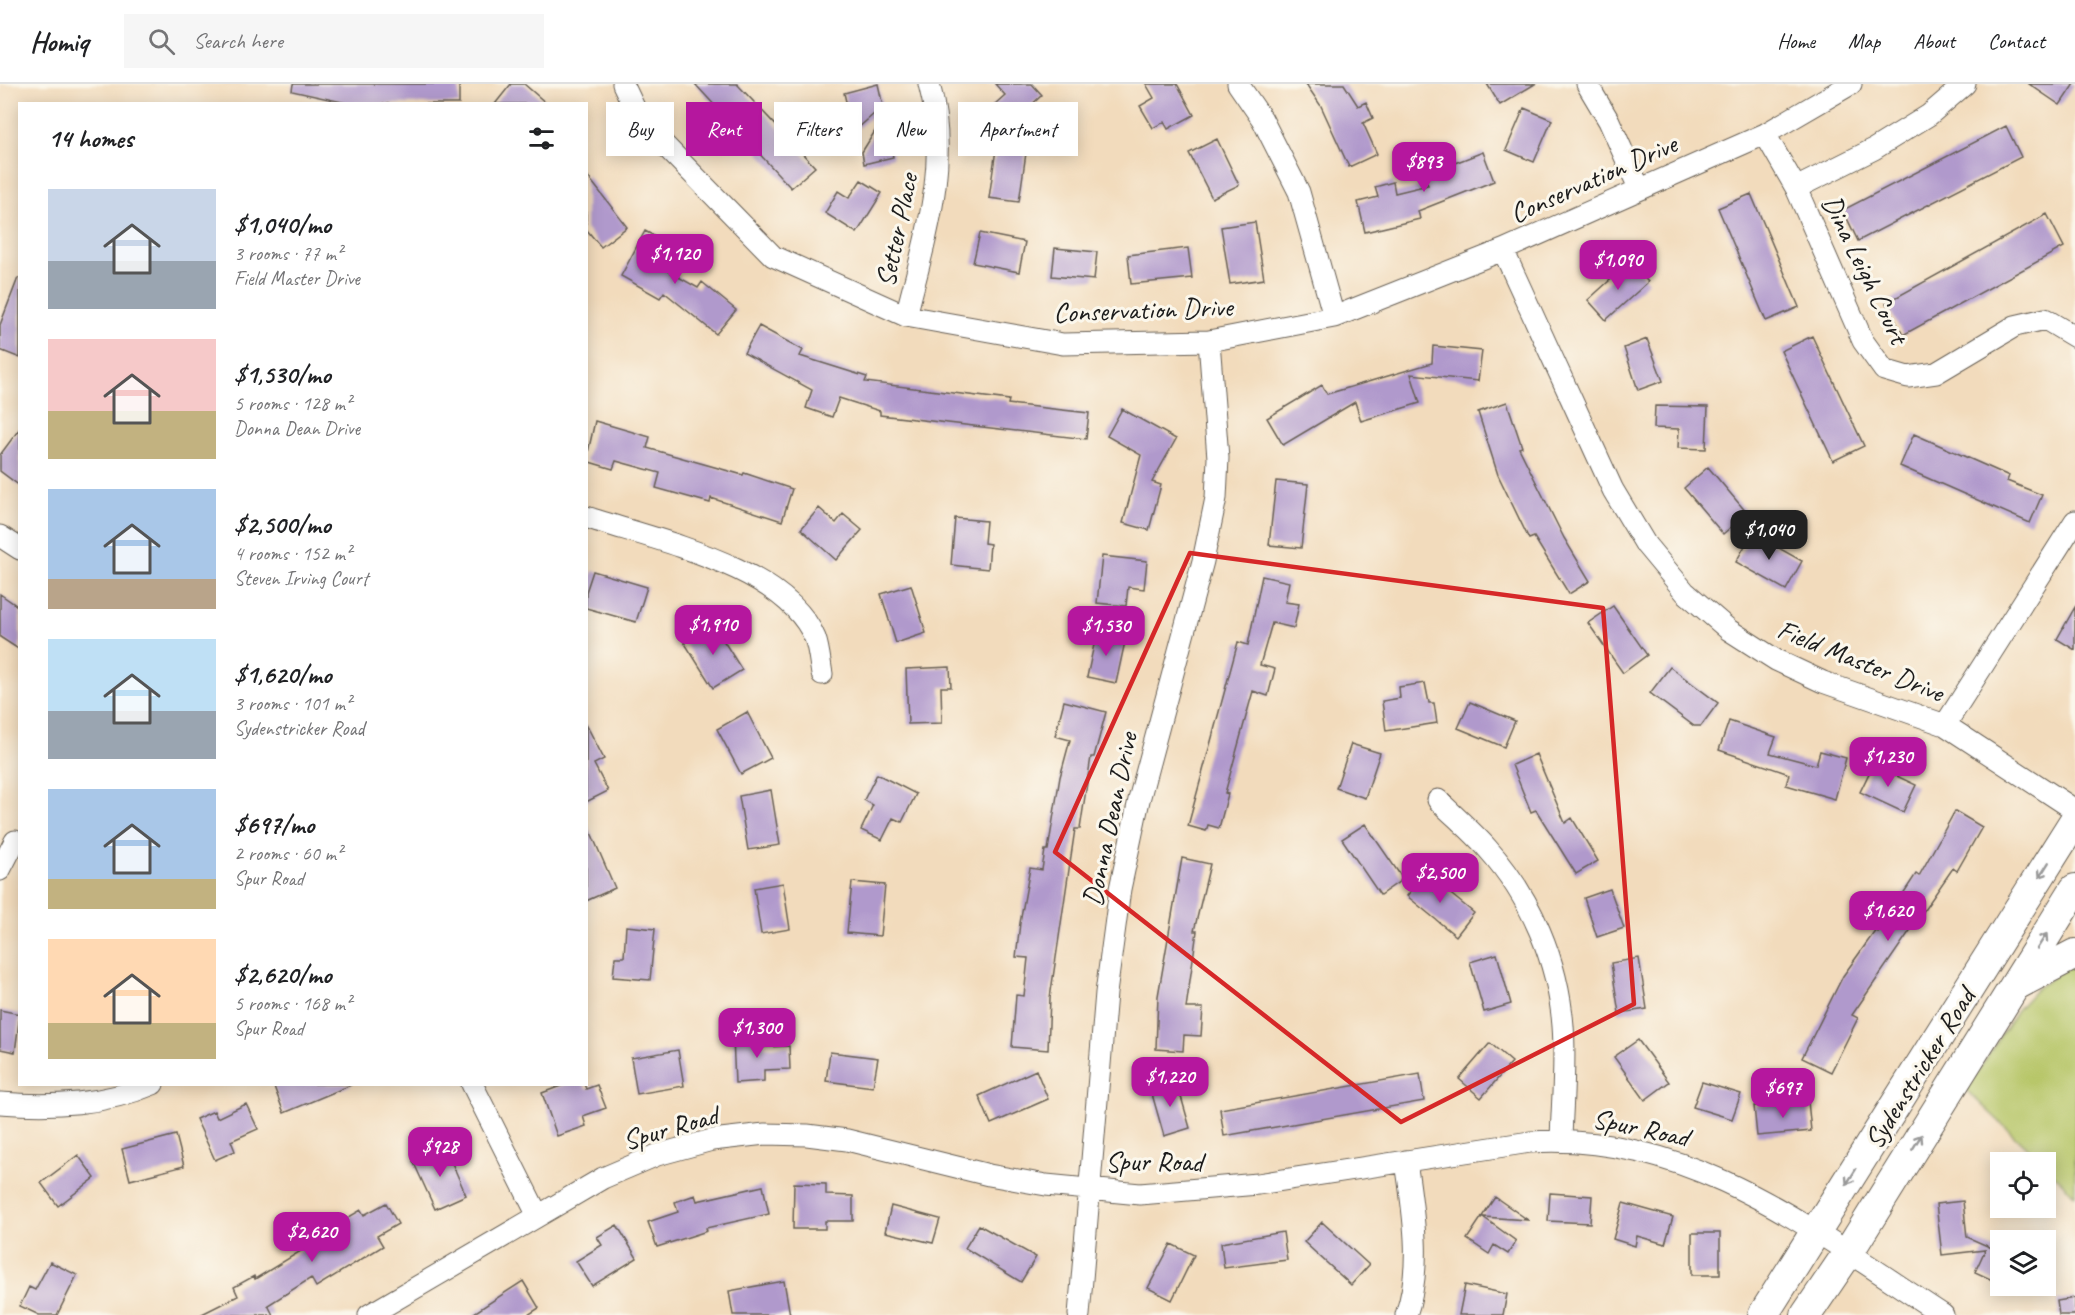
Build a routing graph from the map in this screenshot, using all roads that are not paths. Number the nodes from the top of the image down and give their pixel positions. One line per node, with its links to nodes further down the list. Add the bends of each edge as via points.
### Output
1 (623, 84): 11 (street, Conservation Drive, via 640,120 773,256)
2 (929, 84): 11 (street, Setter Place, via 938,130 937,184)
3 (1238, 84): 12 (street, via 1262,119 1299,192)
4 (1587, 84): 8 (street, via 1609,121)
5 (1851, 84): 7 (street, Conservation Drive)
6 (1965, 84): 9 (street, via 1929,115 1874,149)
7 (1765, 134): 8 (street, Conservation Drive); 9 (street, Dina Leigh Court)
8 (1639, 188): 10 (street, Conservation Drive)
9 (1796, 188): 13 (street, Dina Leigh Court, via 1863,341 1884,370 1908,377 1936,373 2015,326 2045,319)
10 (1503, 250): 12 (street, Conservation Drive); 20 (street, Field Master Drive, via 1613,490 1646,545 1686,592 1729,630 1776,660 1823,682)
11 (906, 316): 14 (street, Conservation Drive, via 1063,344)
12 (1334, 317): 14 (street, Conservation Drive)
13 (2075, 337)
14 (1209, 341): 34 (street, Donna Dean Drive, via 1217,438 1216,498 1120,890 1106,993)
15 (588, 518): 19 (street, via 757,577 802,615 816,639)
16 (2075, 521): 20 (street)
17 (0, 536): 18 (street)
18 (18, 548)
19 (822, 674)
20 (1945, 725): 22 (street, Field Master Drive)
21 (1438, 800): 32 (street, via 1488,849 1521,895 1544,940 1557,983 1563,1029)
22 (2075, 810)
23 (2075, 820): 36 (main road, Sydenstricker Road, one-way to 36)
24 (15, 841): 25 (street)
25 (0, 870)
26 (2075, 889): 28 (main road, Sydenstricker Road, one-way to 26)
27 (2075, 954): 28 (main road)
28 (2011, 988): 37 (main road, Sydenstricker Road, one-way to 28)
29 (147, 1086): 31 (street, via 65,1106)
30 (473, 1086): 35 (street)
31 (0, 1103)
32 (1561, 1140): 33 (street, Spur Road); 36 (street, Spur Road, via 1651,1154 1687,1165 1740,1187)
33 (1406, 1161): 34 (street, Spur Road, via 1197,1191 1140,1194); 40 (street, via 1416,1262)
34 (1089, 1190): 35 (street, Spur Road, via 989,1175 846,1140 765,1134 712,1140 657,1155 603,1178); 39 (street, Donna Dean Drive)
35 (537, 1214): 38 (street, Spur Road)
36 (1816, 1233): 37 (street, Spur Road); 41 (main road, Sydenstricker Road)
37 (1848, 1253): 42 (main road, Sydenstricker Road); 43 (street, Spur Road)
38 (369, 1315)
39 (1079, 1315)
40 (1406, 1315)
41 (1763, 1315)
42 (1806, 1315)
43 (1943, 1315)

